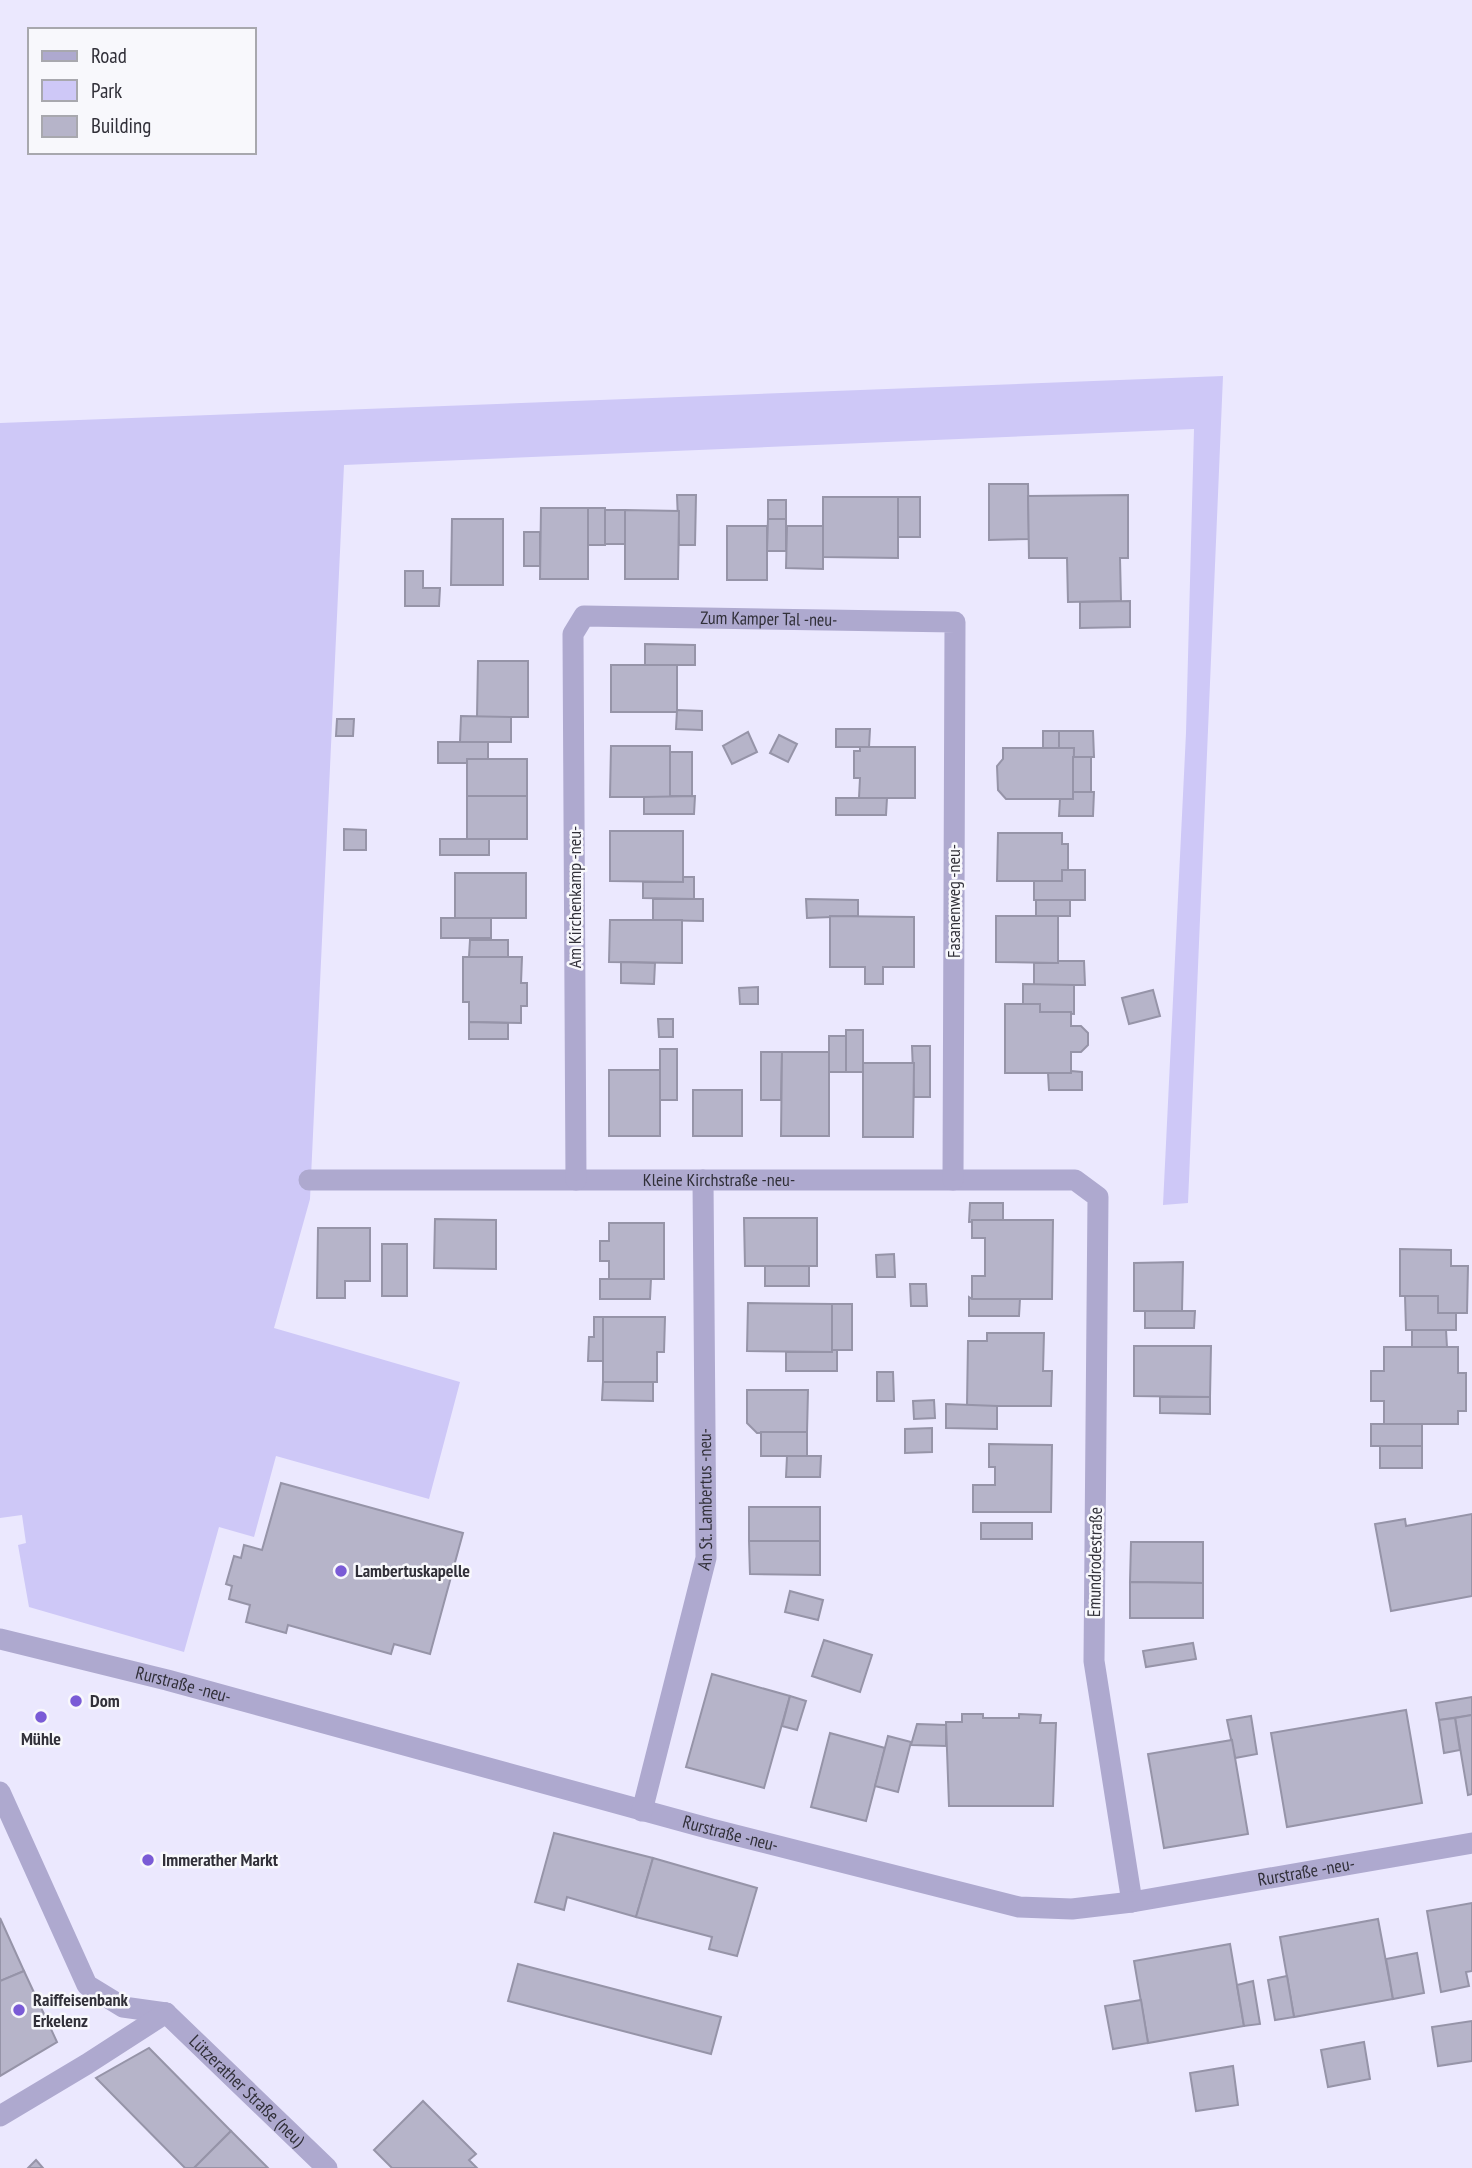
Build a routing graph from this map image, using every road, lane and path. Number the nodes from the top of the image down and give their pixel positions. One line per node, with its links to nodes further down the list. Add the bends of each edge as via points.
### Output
1 (584, 616): 2 (street, Zum Kamper Tal -neu-); 4 (street, Am Kirchenkamp -neu-, via 573,634)
2 (954, 622): 6 (street, Fasanenweg -neu-)
3 (309, 1180): 4 (street, Kleine Kirchstraße -neu-)
4 (576, 1180): 5 (street, Kleine Kirchstraße -neu-)
5 (703, 1180): 6 (street, Kleine Kirchstraße -neu-); 10 (street, An St. Lambertus -neu-, via 706,1558)
6 (953, 1180): 7 (street, Kleine Kirchstraße -neu-, via 1075,1180 1098,1197)
7 (1099, 1220): 12 (street, Emundrodestraße, via 1094,1661)
8 (0, 1639): 10 (street, Rurstraße -neu-, via 167,1680)
9 (0, 1792): 13 (street, via 87,1985 123,2007)
10 (642, 1811): 12 (street, Rurstraße -neu-, via 1019,1907 1072,1909)
11 (1472, 1843): 12 (street, Rurstraße -neu-)
12 (1132, 1902)
13 (166, 2013): 14 (street); 15 (street, Lützerather Straße (neu))
14 (0, 2116)
15 (327, 2168)

